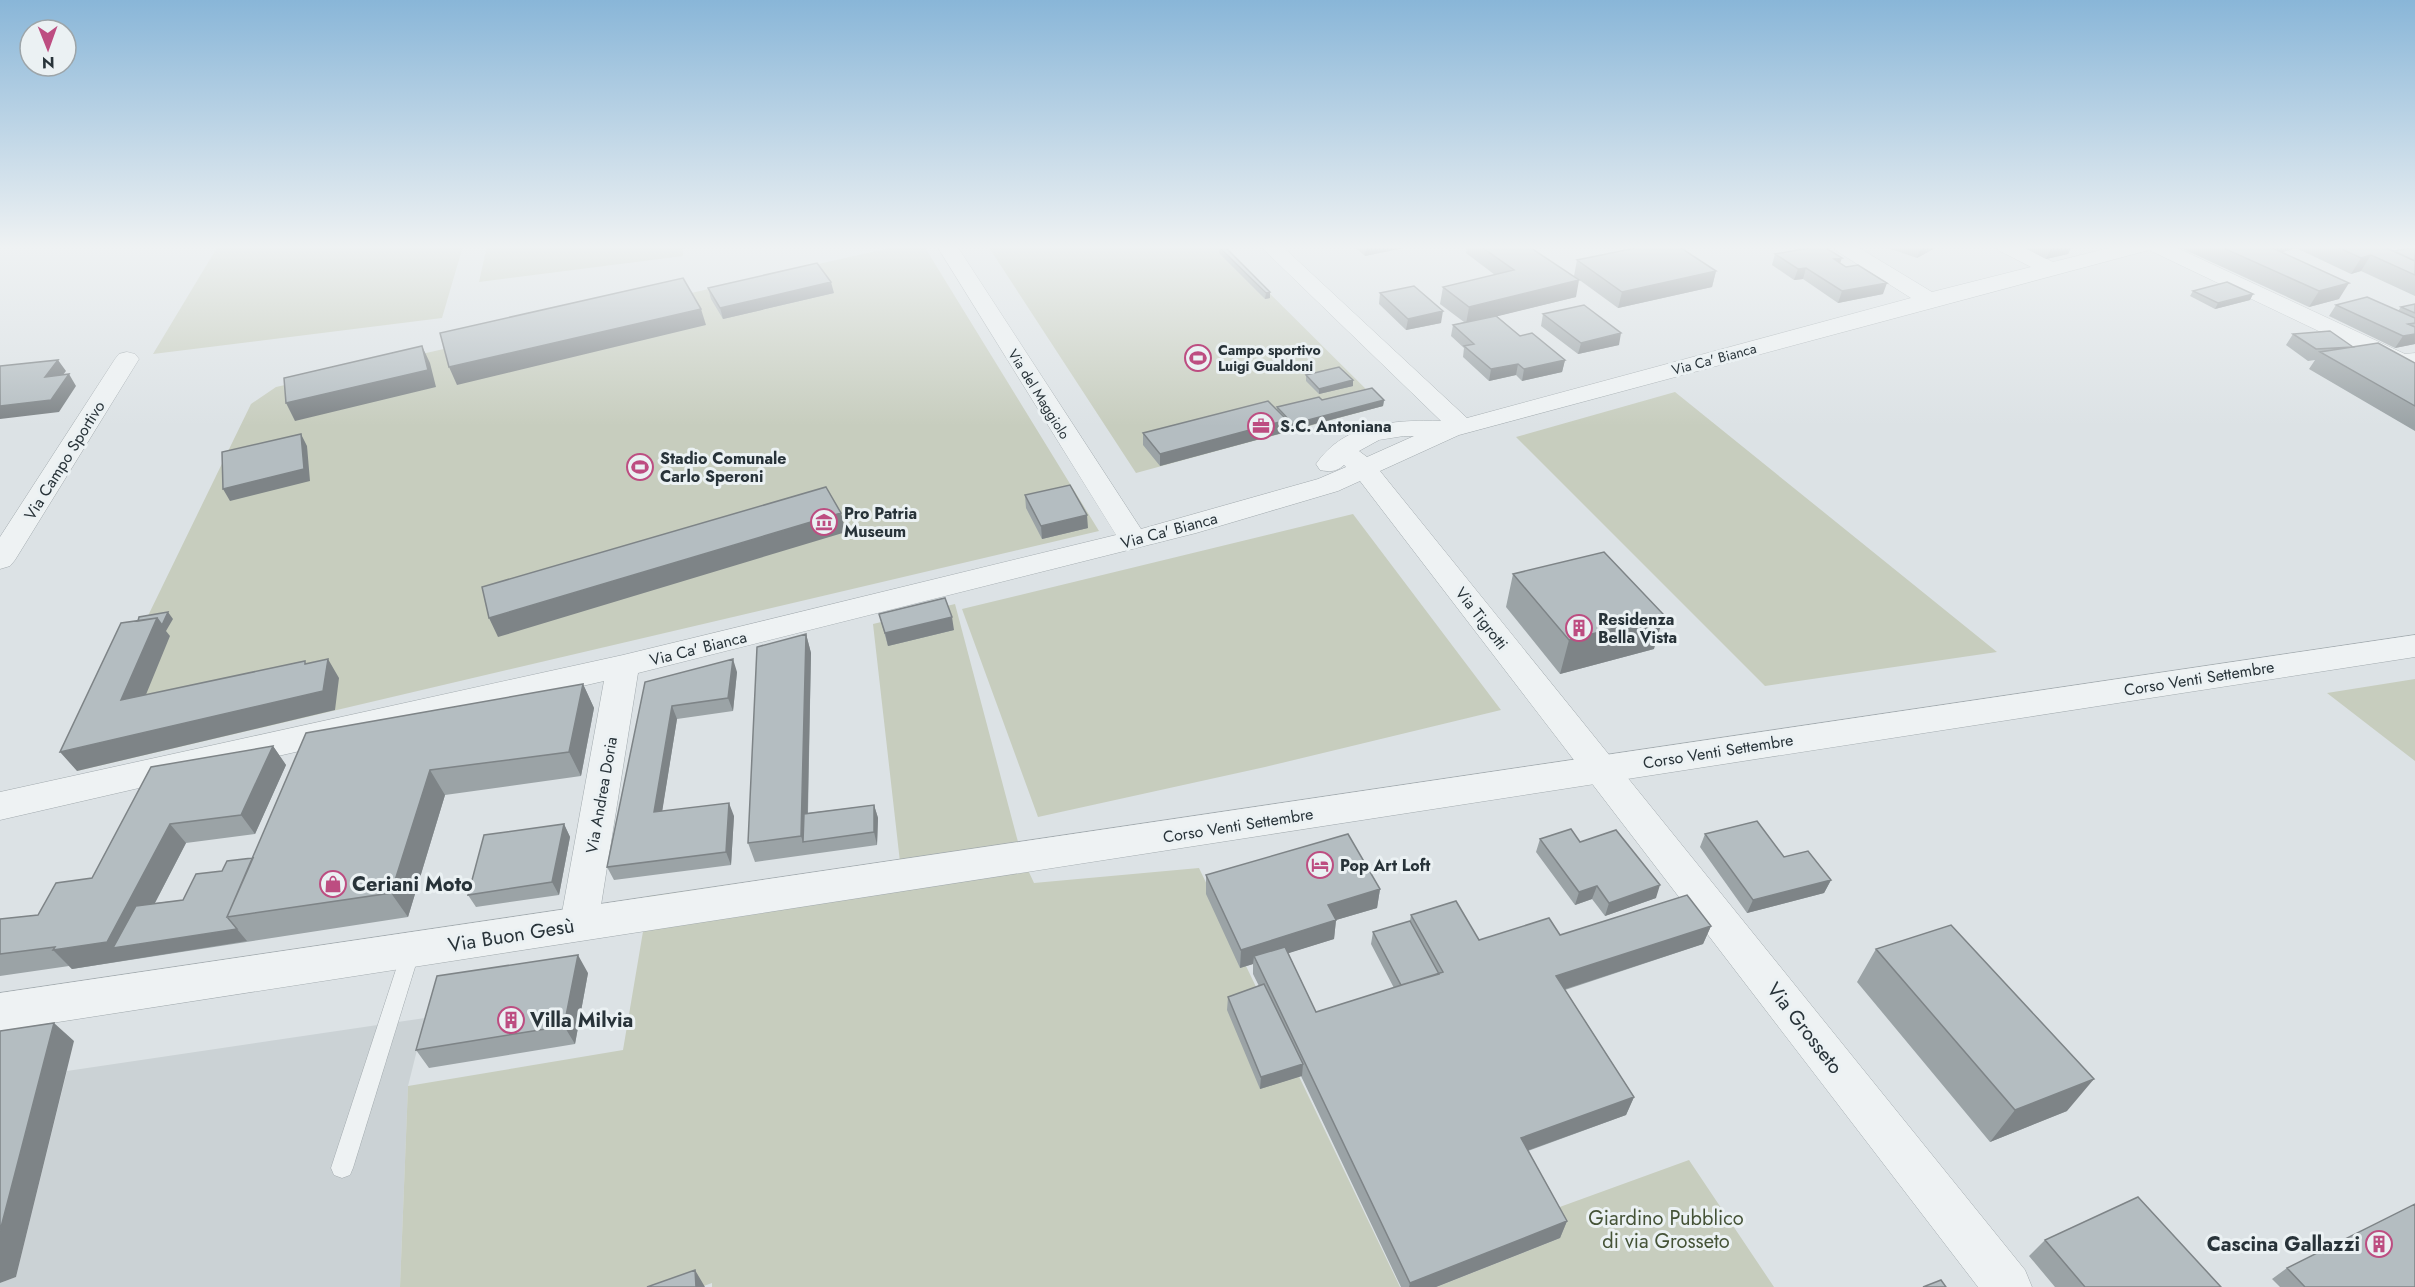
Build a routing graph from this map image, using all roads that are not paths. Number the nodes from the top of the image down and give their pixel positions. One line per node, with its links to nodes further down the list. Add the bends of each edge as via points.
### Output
1 (985, 306): 9 (street, Via del Maggiolo)
2 (1331, 306): 7 (street)
3 (1907, 306): 7 (street, Via Ca' Bianca)
4 (2284, 306): 6 (street, via 2402,362)
5 (127, 359): 10 (street, Via Campo Sportivo)
6 (2415, 360)
7 (1456, 428): 8 (street, Via Ca' Bianca, via 1410,449)
8 (1353, 459): 9 (street, Via Ca' Bianca, via 1322,486); 13 (street, Via Tigrotti)
9 (1133, 540): 12 (street, Via Ca' Bianca)
10 (0, 560)
11 (2415, 646): 13 (street, Corso Venti Settembre)
12 (622, 666): 14 (street, Via Ca' Bianca); 16 (street, Via Andrea Doria)
13 (1601, 770): 15 (street, Corso Venti Settembre); 20 (street, Via Grosseto)
14 (0, 806)
15 (1022, 857): 16 (street, Via Buon Gesù)
16 (579, 924): 17 (street, Via Buon Gesù)
17 (412, 950): 18 (street, Via Buon Gesù); 19 (lane)
18 (0, 1012)
19 (342, 1168)
20 (2008, 1287)

